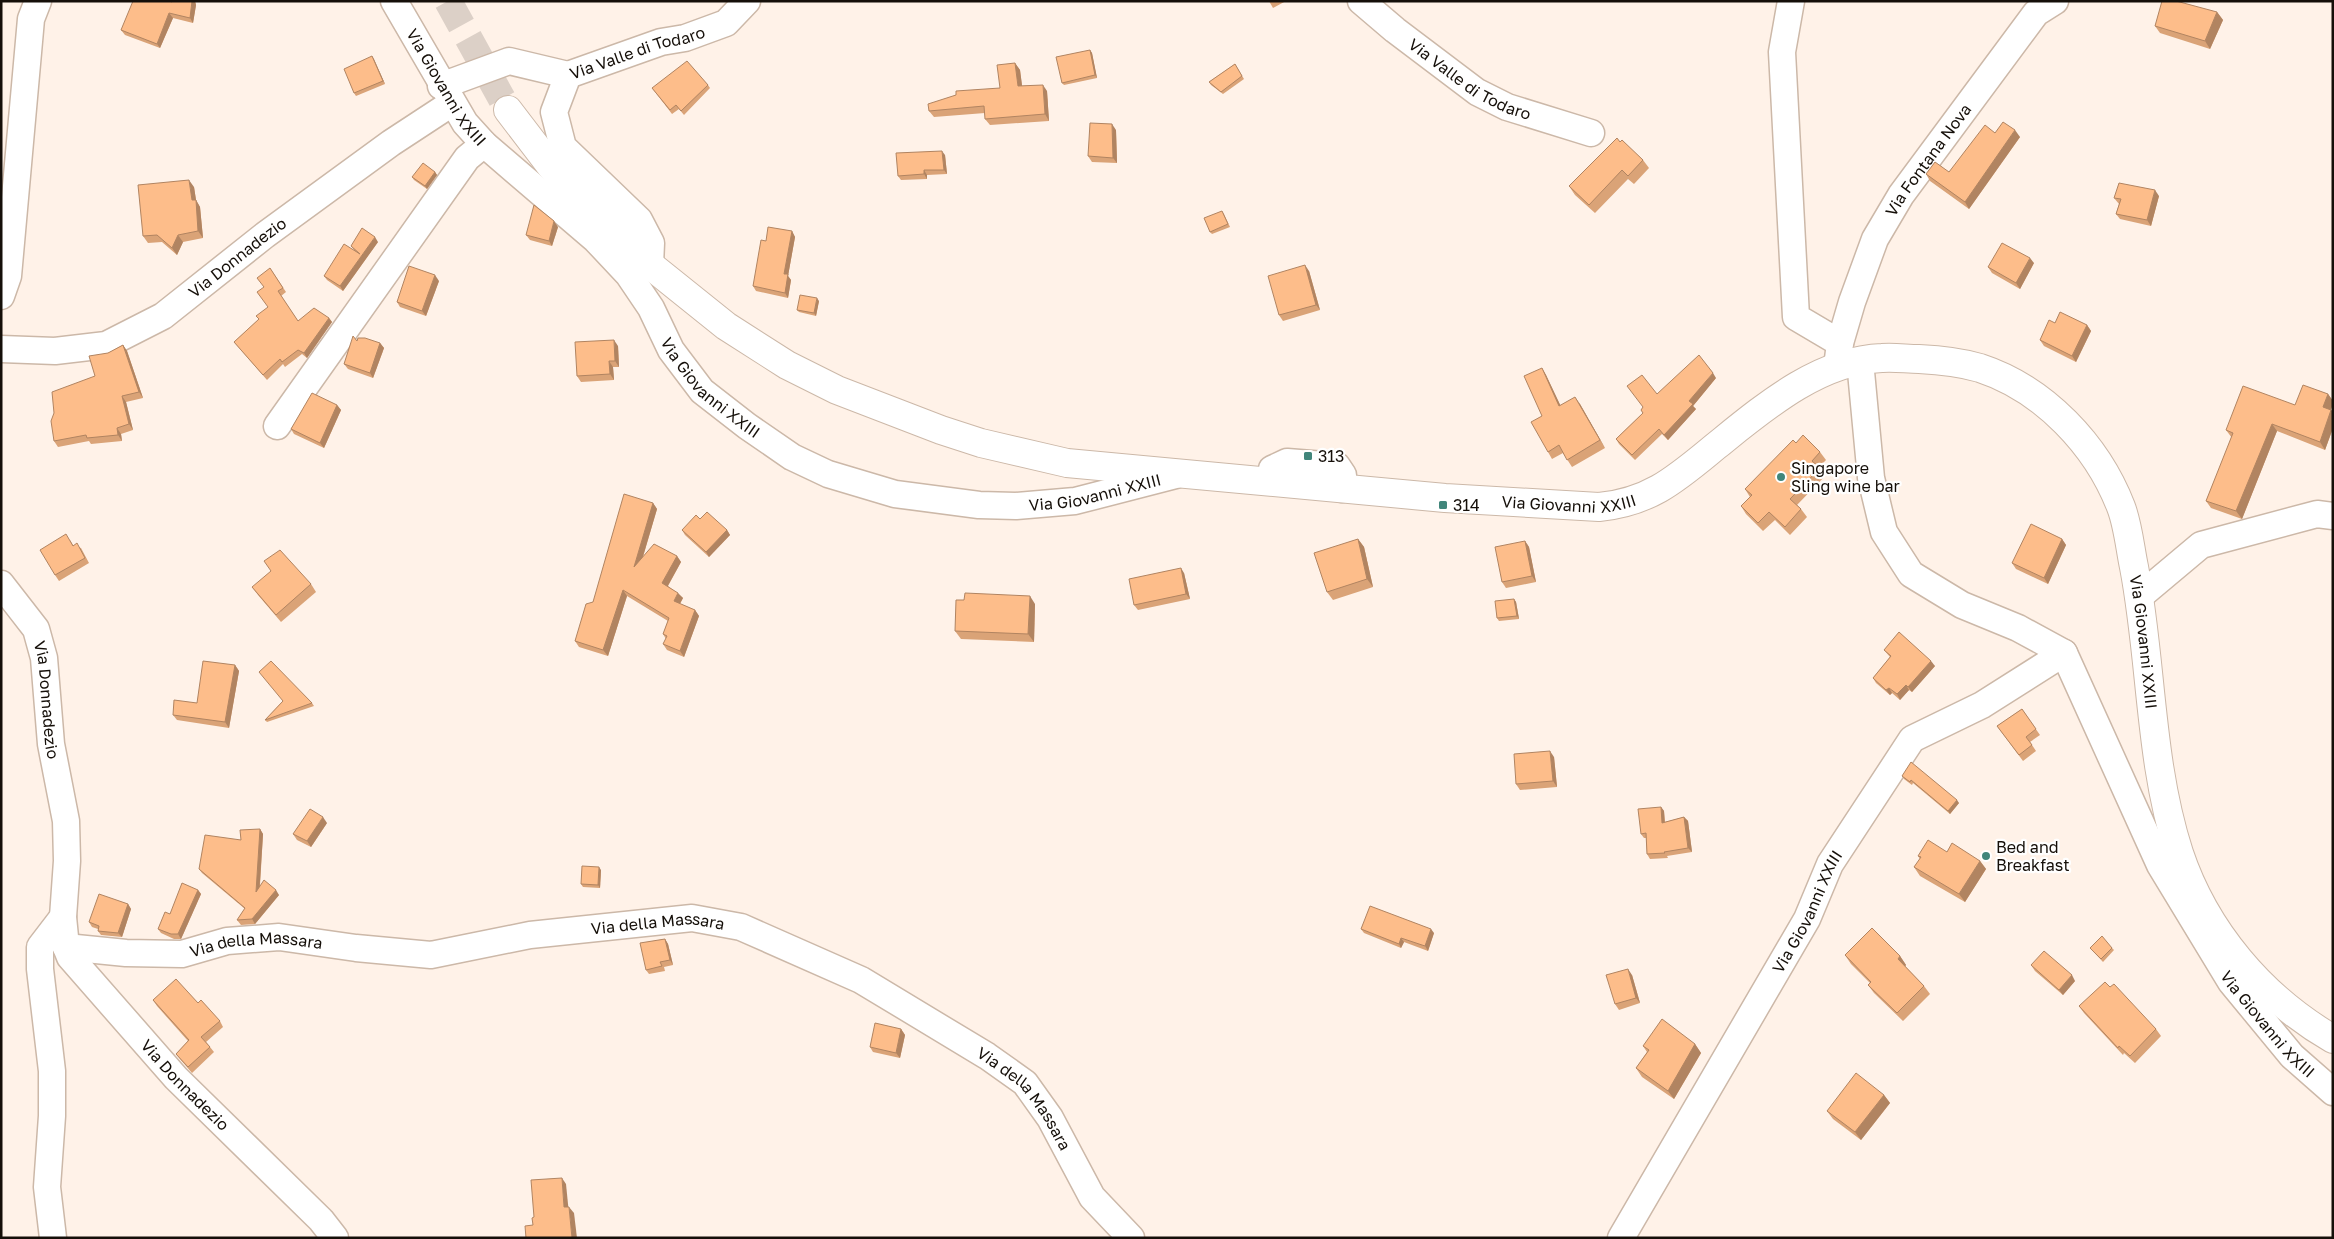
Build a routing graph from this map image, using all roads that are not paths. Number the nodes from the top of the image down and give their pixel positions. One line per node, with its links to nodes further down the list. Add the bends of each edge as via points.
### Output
1 (38, 1): 12 (street, via 31,19)
2 (394, 1): 8 (street, Via Giovanni XXIII)
3 (747, 1): 7 (street, Via Valle di Todaro, via 726,23)
4 (1361, 1): 10 (street, Via Valle di Todaro, via 1477,92 1507,108)
5 (1791, 1): 16 (street, via 1782,52 1796,317)
6 (2055, 1): 16 (street, Via Fontana Nova, via 2036,13 1901,195 1875,239 1852,302)
7 (568, 75): 8 (street, Via Donnadezio, via 509,61 475,72); 13 (street, Via Valle di Todaro, via 554,112 563,147 640,220 651,243)
8 (446, 94): 11 (street, Via Giovanni XXIII); 15 (street, Via Donnadezio, via 391,143 265,235 163,316 106,345 55,351)
9 (508, 110): 13 (main road, Via Giovanni XXIII, via 550,165 598,218)
10 (1591, 133)
11 (484, 144): 17 (street, via 467,158); 18 (street, Via Giovanni XXIII, via 596,240 628,274 651,308 671,350 702,390 774,445 828,474 895,494 979,505 1016,506 1075,500)
12 (8, 208): 14 (street, via 8,276)
13 (650, 265): 18 (main road, Via Giovanni XXIII, via 726,326 787,365 837,390 981,444 1067,463)
14 (1, 296)
15 (1, 350)
16 (1846, 357): 18 (main road, Via Giovanni XXIII, via 1799,385 1739,428 1672,483 1643,498 1620,505 1550,505); 21 (main road, Via Giovanni XXIII, via 1944,361 1981,369 2040,400 2088,447 2106,474 2122,509); 22 (street, via 1884,532 1911,574 1962,605 2018,628)
17 (277, 426)
18 (1178, 474)
19 (2333, 516): 21 (street, via 2317,514 2201,545)
20 (1, 584): 23 (street, Via Donnadezio, via 36,629 44,658 51,744 66,821)
21 (2139, 597): 25 (main road, Via Giovanni XXIII, via 2167,812 2180,856 2202,906 2225,944 2257,980 2308,1024)
22 (2064, 653): 26 (street, Via Giovanni XXIII, via 2160,865 2231,982 2292,1056); 30 (street, Via Giovanni XXIII, via 1982,705 1912,739 1830,864 1807,919)
23 (63, 917): 24 (street, Via Donnadezio); 27 (street, via 40,948 52,1071 47,1187)
24 (66, 947): 28 (street, Via Donnadezio, via 78,969 170,1071 320,1220); 29 (street, Via della Massara, via 182,954 227,941 279,937 431,955 530,935 692,918 741,927 861,980 987,1056 1025,1083 1050,1118 1092,1196)
25 (2333, 1039)
26 (2333, 1092)
27 (53, 1238)
28 (334, 1238)
29 (1131, 1238)
30 (1621, 1238)

